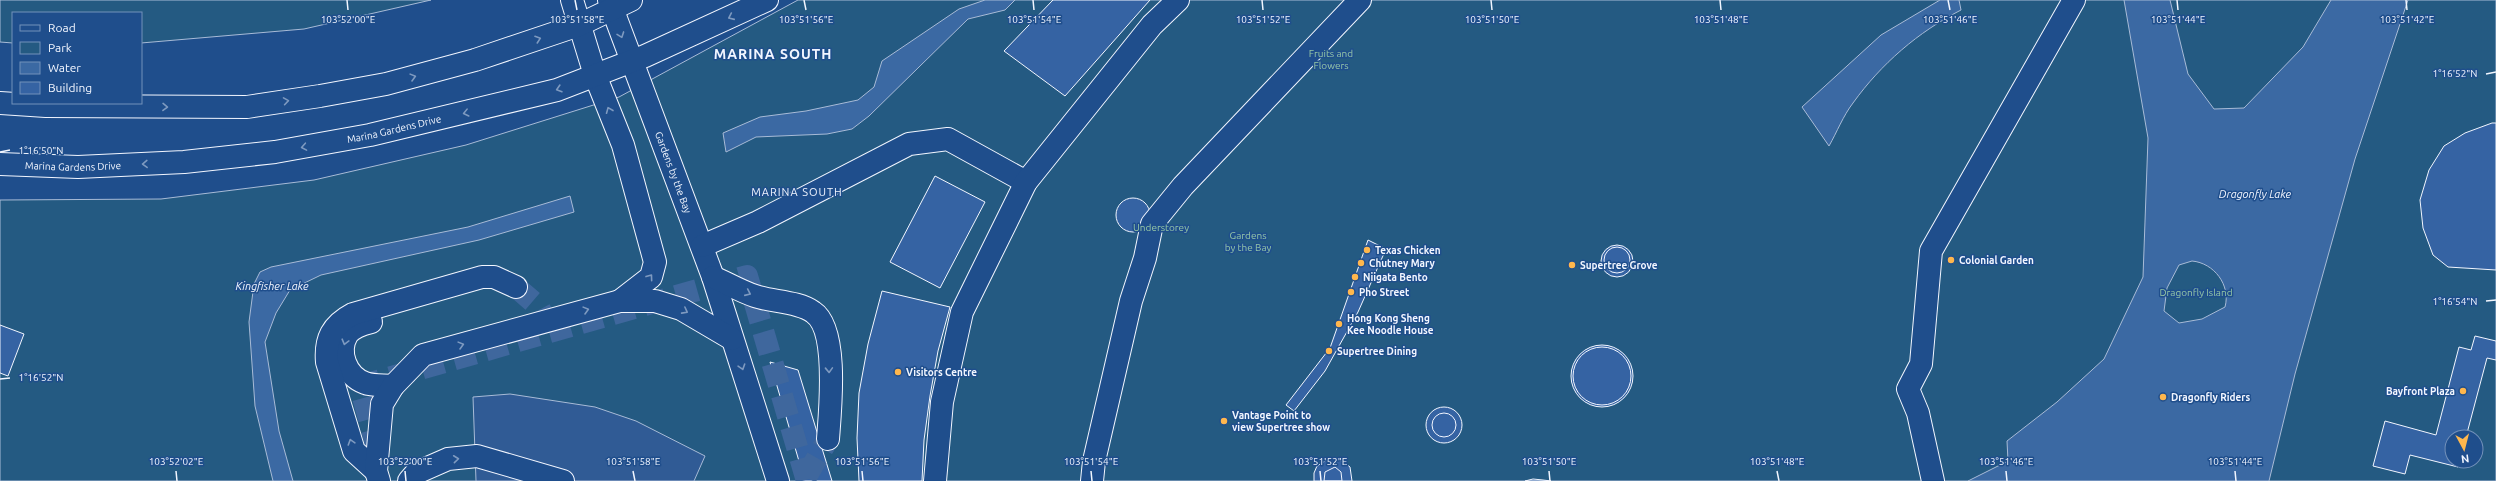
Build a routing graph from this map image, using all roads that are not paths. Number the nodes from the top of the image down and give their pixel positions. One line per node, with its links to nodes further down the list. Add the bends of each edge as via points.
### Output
1 (572, 0): 7 (street)
2 (767, 0): 8 (street, Marina Gardens Drive, one-way to 8)
3 (1178, 0): 14 (street, via 1152,25)
4 (1360, 0): 27 (street, via 1183,186 1152,224 1145,258 1131,301 1094,461)
5 (2074, 0): 22 (street, via 1931,251 1921,364 1908,389 1918,413)
6 (617, 3): 7 (street); 8 (street, Gardens by the Bay, one-way to 8)
7 (579, 25): 9 (street); 12 (street, one-way to 7, via 247,107 386,84 475,60)
8 (630, 62): 9 (street, Marina Gardens Drive); 15 (street, Gardens by the Bay)
9 (595, 76): 13 (street, Marina Gardens Drive, one-way to 13, via 557,90 428,122 275,152 156,164 78,167); 17 (street, one-way to 9, via 651,277 655,262 622,144)
10 (0, 103): 11 (street, one-way to 11)
11 (12, 104)
12 (15, 104)
13 (0, 164)
14 (1026, 182): 15 (street, via 948,138 909,144 758,222); 26 (street, via 962,312 942,402)
15 (702, 246): 16 (street, Gardens by the Bay)
16 (713, 277): 18 (street, Gardens by the Bay); 20 (street, one-way to 20, via 754,296 814,312 822,323 828,339 831,403)
17 (620, 301): 18 (street, one-way to 18, via 655,301 681,309); 19 (street, one-way to 17, via 423,355)
18 (732, 338): 25 (street, Gardens by the Bay, one-way to 25)
19 (393, 386): 21 (street, via 382,404); 21 (street, one-way to 19, via 354,451 327,362 325,347 330,333 340,321 353,314 482,277 494,277 512,293 477,290 359,325 348,334 343,346 344,363 351,373 365,383)
20 (828, 439)
21 (378, 476)
22 (1932, 477)
23 (409, 481): 24 (street, one-way to 24, via 416,474 448,459 477,456)
24 (562, 481)
25 (778, 481)
26 (935, 481)
27 (1092, 481)

